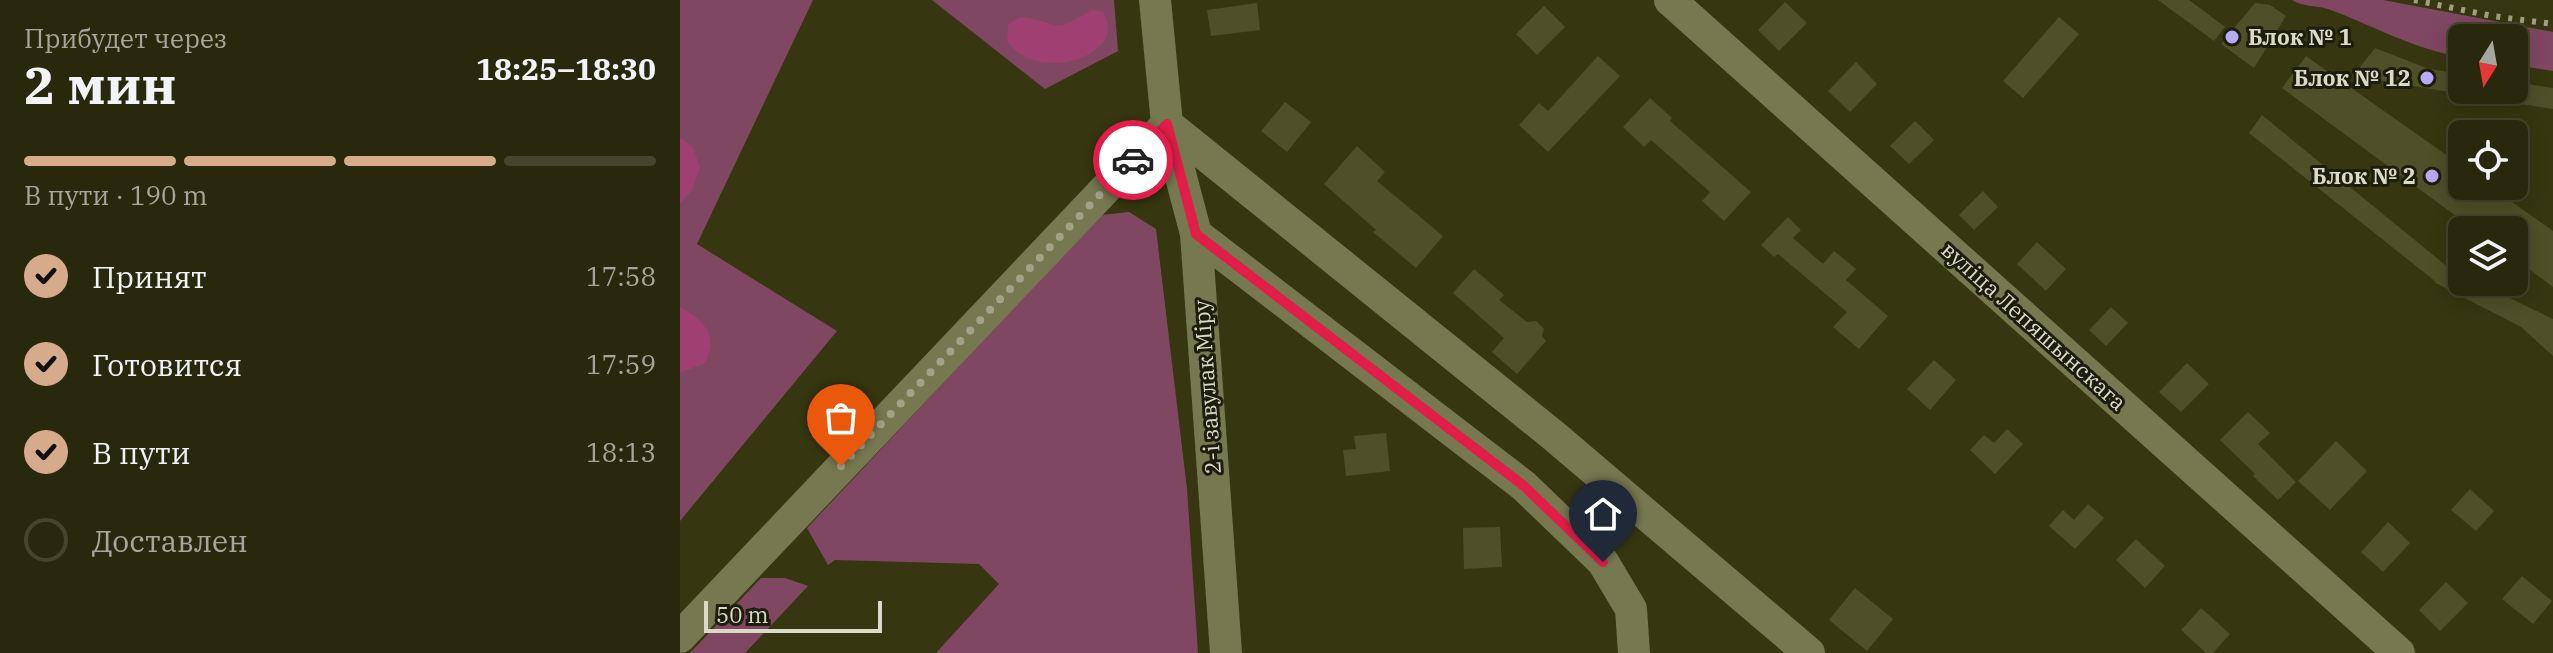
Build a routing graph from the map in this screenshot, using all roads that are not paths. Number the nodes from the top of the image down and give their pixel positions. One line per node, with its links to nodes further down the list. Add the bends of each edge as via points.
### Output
1 (1155, 0): 3 (street, 2-і завулак Міру)
2 (1670, 0): 9 (street, вуліца Лепяшынскага)
3 (1167, 124): 4 (street, 2-і завулак Міру); 5 (street); 8 (street, via 1554,436)
4 (1196, 234): 6 (street, 2-і завулак Міру); 7 (street, via 1524,486 1603,562 1631,609)
5 (680, 637)
6 (1226, 653)
7 (1634, 653)
8 (1809, 653)
9 (2399, 653)

